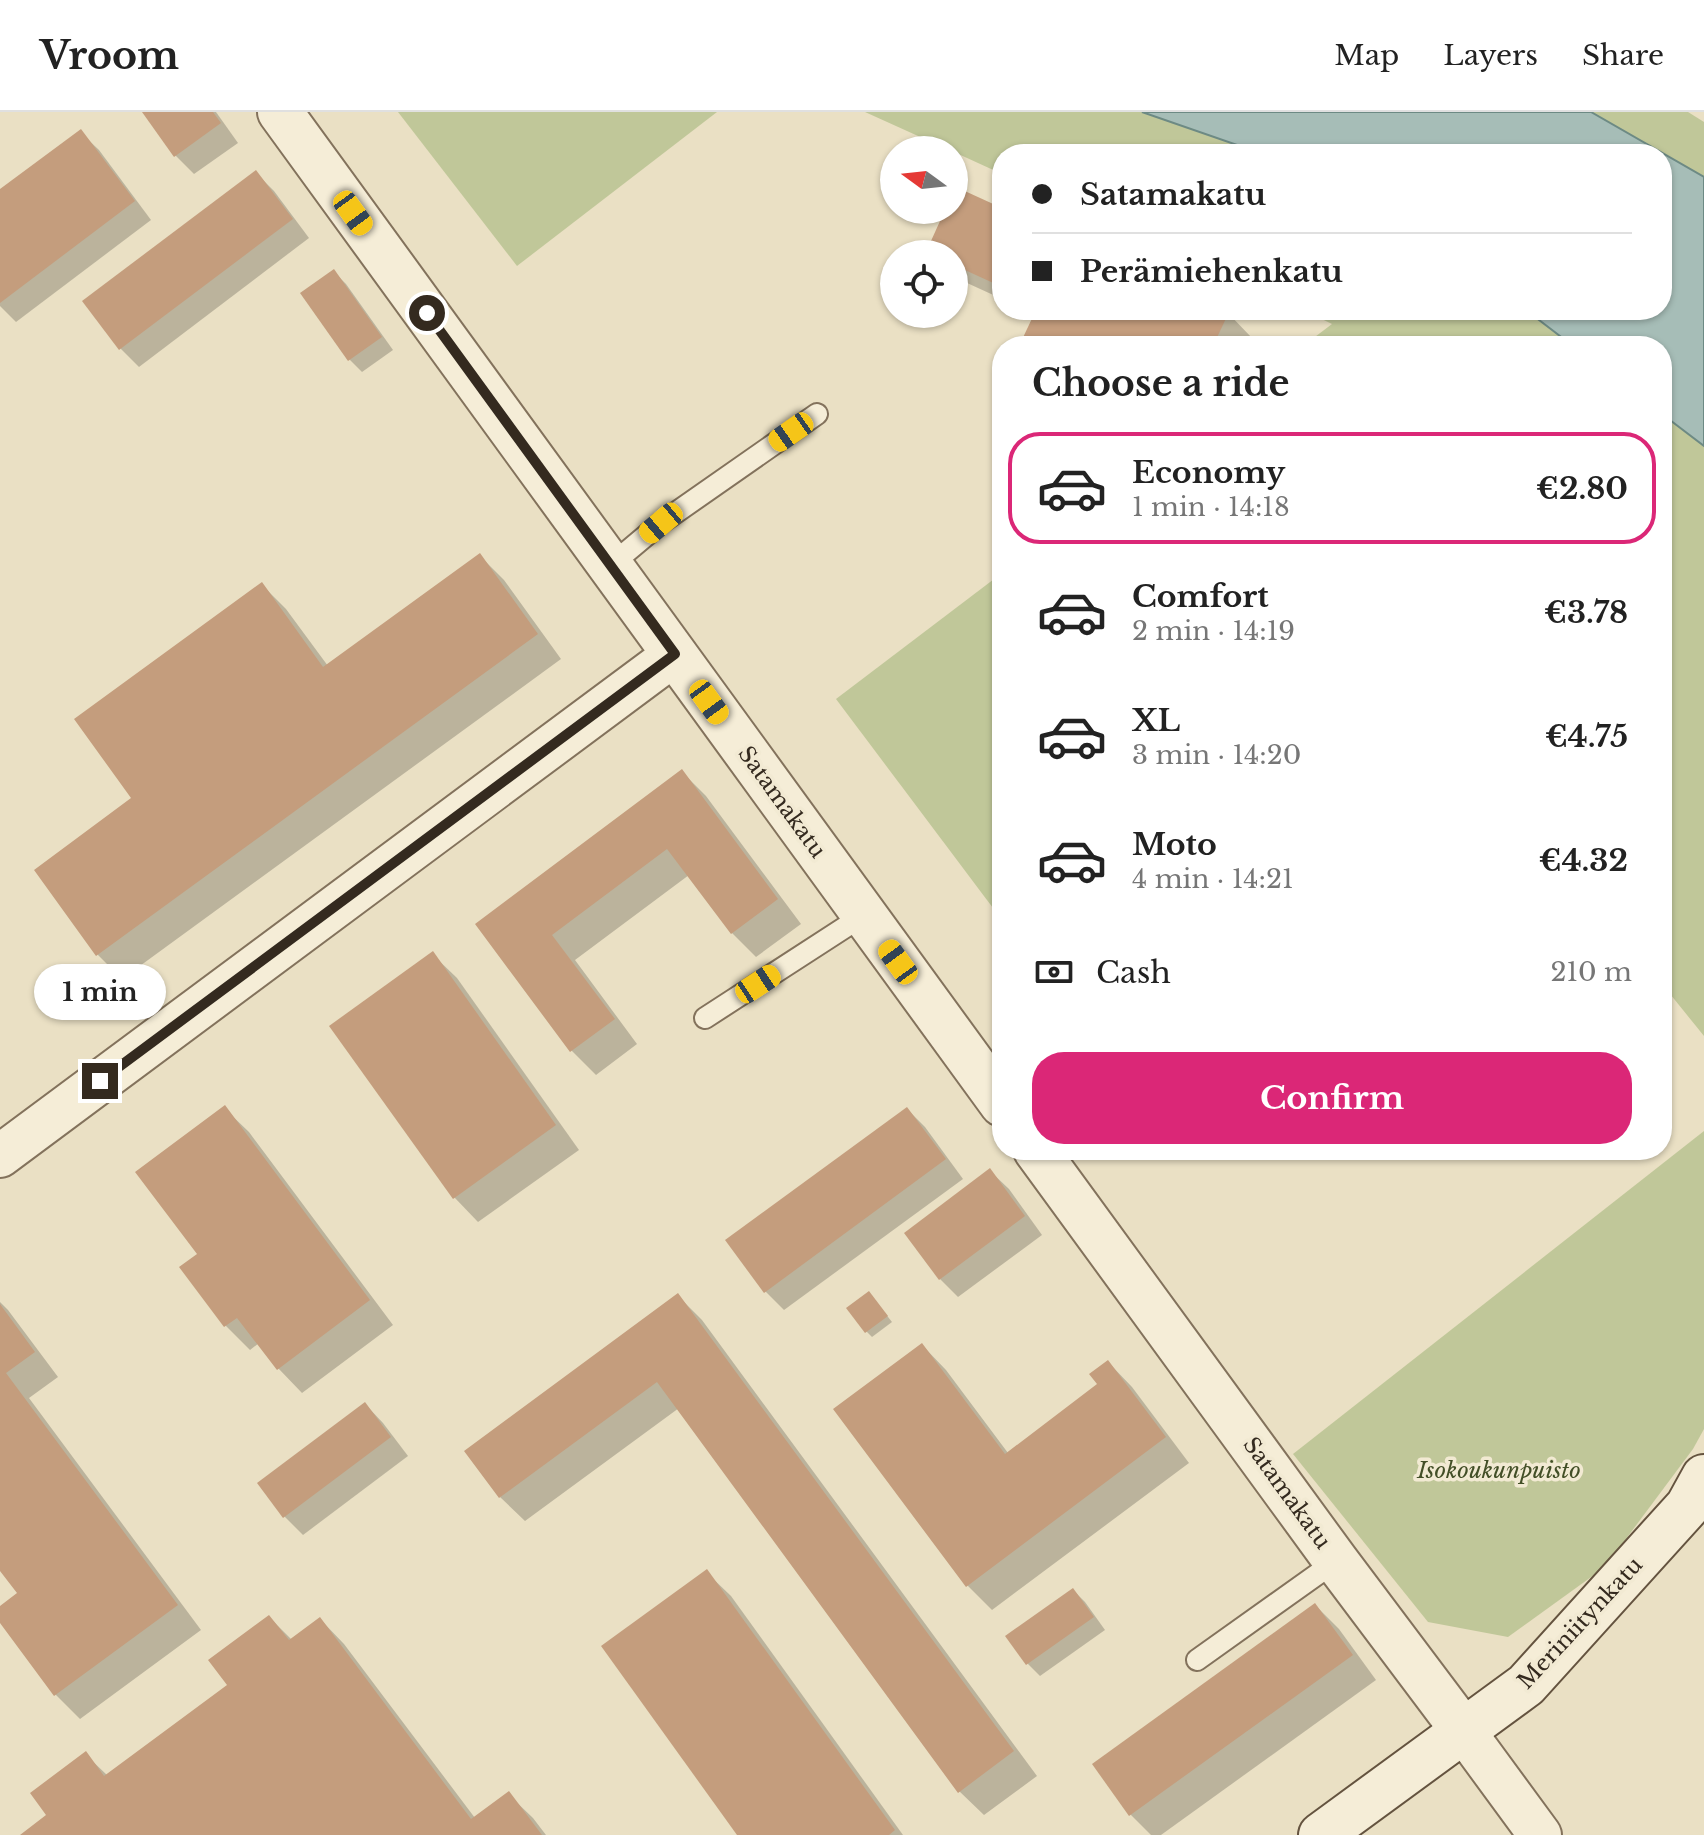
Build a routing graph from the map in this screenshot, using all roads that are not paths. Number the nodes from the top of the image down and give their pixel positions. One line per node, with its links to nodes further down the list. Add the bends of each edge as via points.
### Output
1 (280, 112): 3 (street, Satamakatu)
2 (817, 414): 3 (lane, via 661,523)
3 (611, 565): 4 (street, Satamakatu)
4 (675, 654): 5 (street, Satamakatu); 8 (street)
5 (864, 915): 6 (lane); 7 (street, Satamakatu)
6 (705, 1018)
7 (992, 1090)
8 (0, 1156)
9 (1043, 1160): 11 (street, Satamakatu)
10 (1704, 1477): 13 (street, Meriniitynkatu, via 1688,1506 1526,1685)
11 (1336, 1561): 12 (lane); 13 (street, Satamakatu)
12 (1197, 1660)
13 (1463, 1730): 14 (street, Meriniitynkatu); 15 (street, Satamakatu)
14 (1321, 1835)
15 (1540, 1835)

